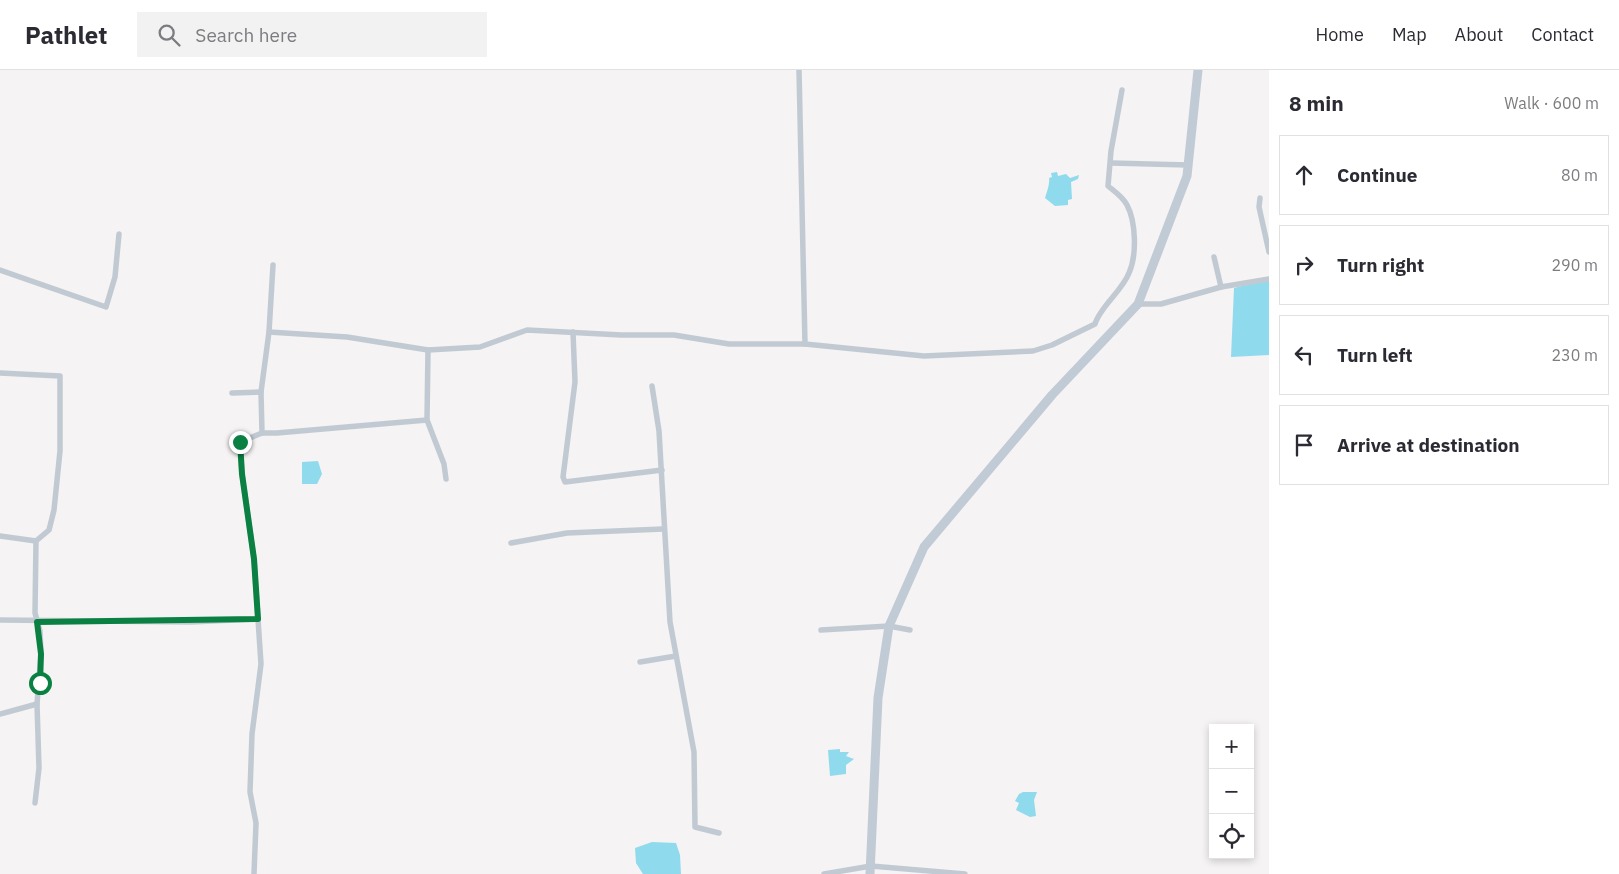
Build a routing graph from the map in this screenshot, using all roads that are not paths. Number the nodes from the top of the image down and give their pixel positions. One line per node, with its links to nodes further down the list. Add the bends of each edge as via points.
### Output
1 (799, 70): 17 (street)
2 (1198, 70): 5 (main road)
3 (1122, 90): 4 (street)
4 (1111, 163): 5 (street); 17 (street, via 1108,186 1127,204 1134,245 1129,273 1095,324 1033,351 924,356)
5 (1188, 165): 14 (main road, via 1187,176)
6 (1260, 198): 8 (street)
7 (119, 234): 11 (street, via 115,277 106,307)
8 (1269, 252)
9 (1214, 257): 13 (street)
10 (273, 265): 15 (street)
11 (0, 270)
12 (1269, 279): 13 (street)
13 (1221, 288): 14 (street, via 1161,304)
14 (1138, 304): 34 (main road, via 1052,395 924,547)
15 (269, 332): 18 (street, via 347,336); 21 (street)
16 (573, 332): 17 (street, via 674,335 729,344); 18 (street, via 527,330 480,347); 25 (street, via 575,382 565,482)
17 (804, 344)
18 (428, 350): 23 (street)
19 (0, 373): 29 (street, via 60,376 60,451 54,510 49,530)
20 (652, 386): 25 (street)
21 (261, 392): 22 (street); 24 (street)
22 (232, 393)
23 (427, 420): 24 (street); 26 (street, via 444,464)
24 (262, 432): 31 (street, via 240,442)
25 (662, 470): 27 (street)
26 (446, 480)
27 (663, 529): 30 (street, via 567,533); 37 (street, via 670,622)
28 (0, 536): 29 (street)
29 (36, 541): 33 (street)
30 (512, 543)
31 (258, 619): 33 (street); 44 (street, via 261,664 252,734 251,782 256,823)
32 (0, 620): 33 (street)
33 (37, 622): 39 (street, via 41,654)
34 (889, 626): 35 (street); 36 (street); 43 (main road, via 878,698)
35 (821, 630)
36 (910, 630)
37 (676, 656): 38 (street); 42 (street, via 694,752 695,827)
38 (640, 662)
39 (37, 704): 40 (street); 41 (street, via 39,768)
40 (0, 714)
41 (35, 803)
42 (719, 833)
43 (871, 870): 45 (street); 46 (street)
44 (254, 874)
45 (824, 874)
46 (965, 874)

